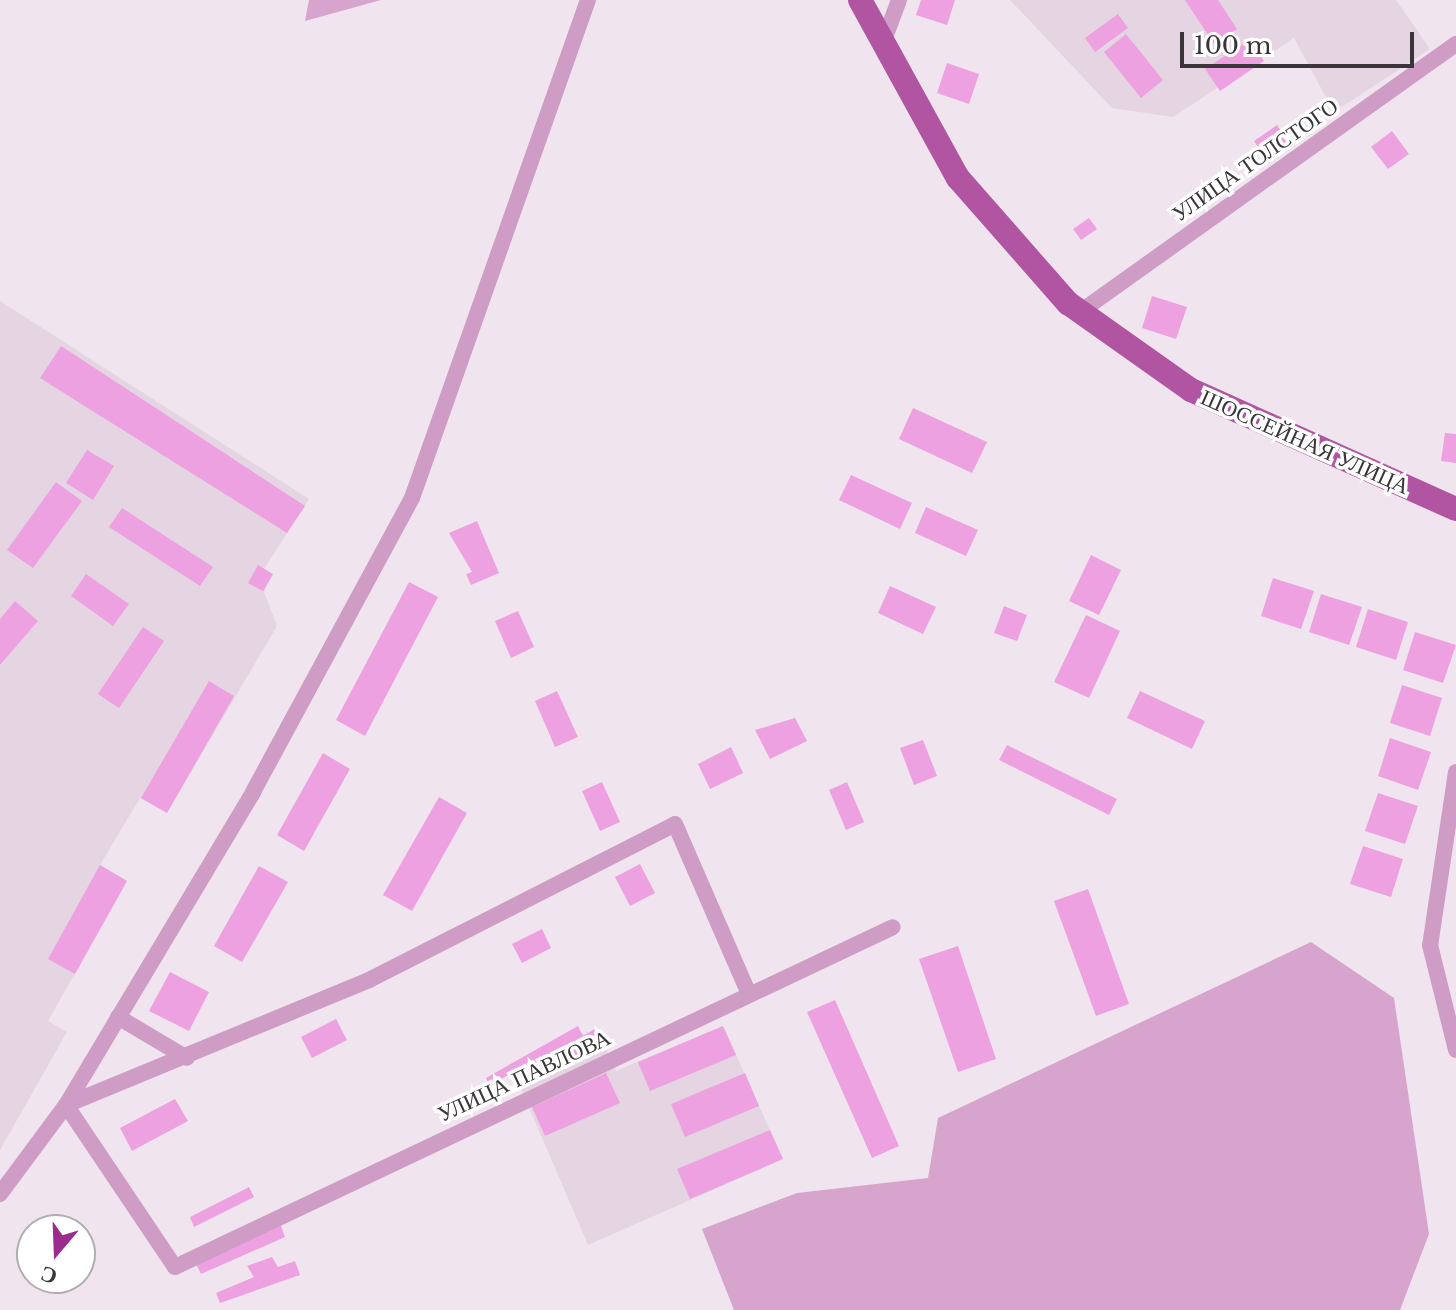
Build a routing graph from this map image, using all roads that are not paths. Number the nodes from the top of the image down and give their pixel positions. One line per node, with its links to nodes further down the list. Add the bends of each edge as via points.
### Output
1 (588, 0): 11 (street, via 412,498 354,616)
2 (860, 0): 4 (main road, ШОССЕЙНАЯ УЛИЦА)
3 (899, 0): 4 (street)
4 (883, 43): 6 (main road, ШОССЕЙНАЯ УЛИЦА, via 958,178)
5 (1456, 44): 6 (street, УЛИЦА ТОЛСТОГО)
6 (1080, 312): 7 (main road, ШОССЕЙНАЯ УЛИЦА, via 1191,390)
7 (1456, 509)
8 (1456, 772): 12 (street, via 1430,945)
9 (893, 927): 10 (street, УЛИЦА ПАВЛОВА)
10 (749, 994): 13 (street, via 675,824 369,980); 14 (street, УЛИЦА ПАВЛОВА, via 175,1267)
11 (118, 1017): 13 (street); 14 (street)
12 (1456, 1050)
13 (187, 1058): 14 (street)
14 (66, 1105): 15 (street)
15 (0, 1194)

